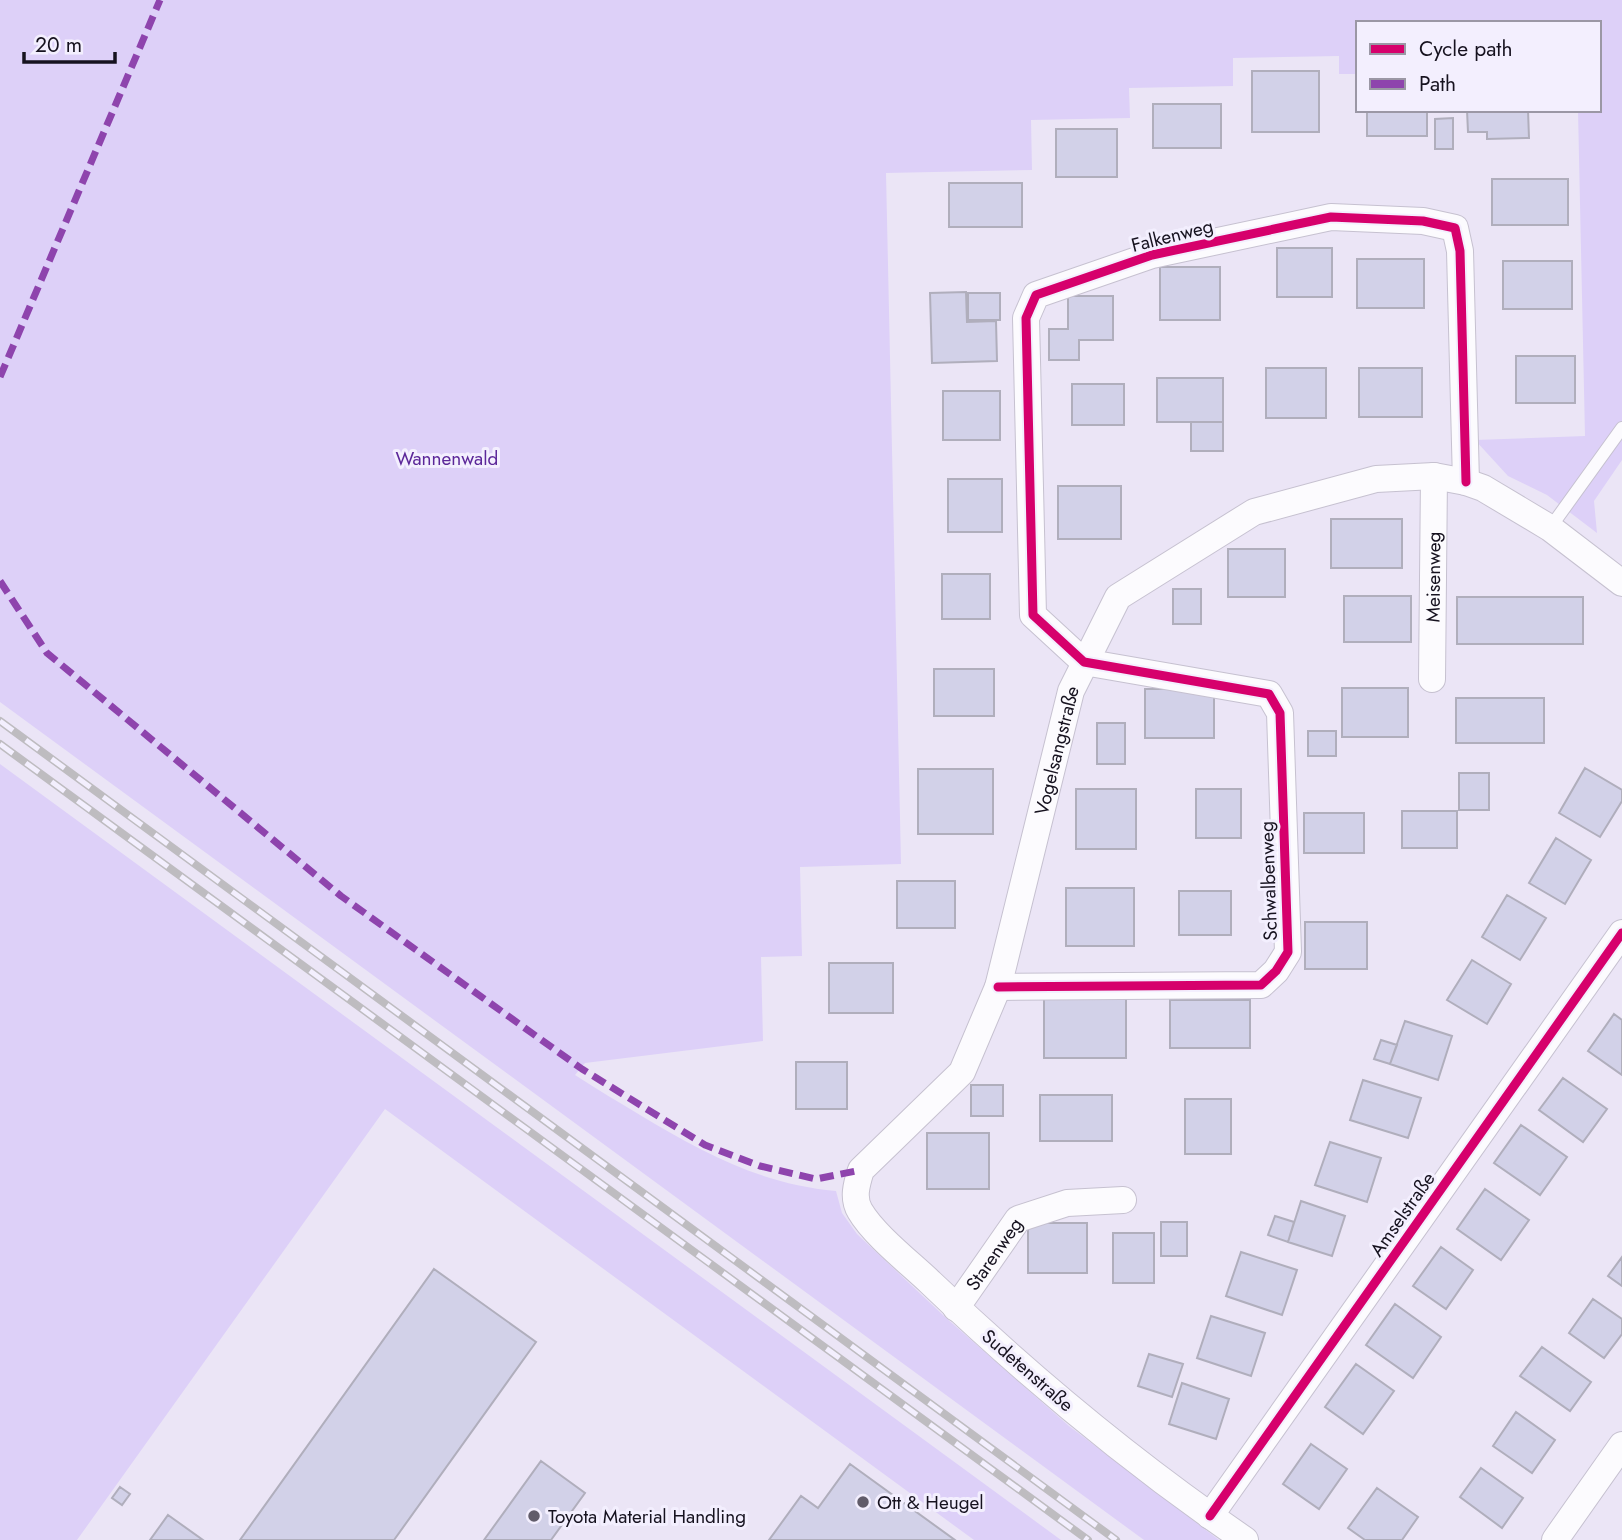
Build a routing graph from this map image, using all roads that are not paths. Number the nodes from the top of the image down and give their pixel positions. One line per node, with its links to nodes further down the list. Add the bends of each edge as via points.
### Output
1 (1622, 428): 4 (lane)
2 (1434, 476): 3 (street, Vogelsangstraße); 6 (street, Vogelsangstraße, via 1376,479 1254,512 1118,597); 7 (street, Meisenweg)
3 (1474, 485): 4 (street); 6 (street, Falkenweg, via 1455,228 1423,221 1331,217 1152,255 1036,295 1026,318 1033,615)
4 (1550, 528): 5 (street)
5 (1622, 583)
6 (1084, 662): 9 (street, Vogelsangstraße, via 1071,691); 9 (street, Schwalbenweg, via 1269,694 1280,713 1288,952 1261,985)
7 (1432, 679)
8 (1622, 933): 14 (street, Amselstraße)
9 (998, 987): 10 (street, Vogelsangstraße, via 962,1072)
10 (861, 1170): 12 (street, Sudetenstraße, via 855,1188 858,1209)
11 (1123, 1200): 12 (street, Starenweg, via 1067,1203 1018,1219)
12 (956, 1308): 14 (street, Sudetenstraße, via 1076,1413)
13 (1622, 1445): 16 (street)
14 (1210, 1516): 15 (street, Sudetenstraße)
15 (1245, 1540)
16 (1555, 1540)

